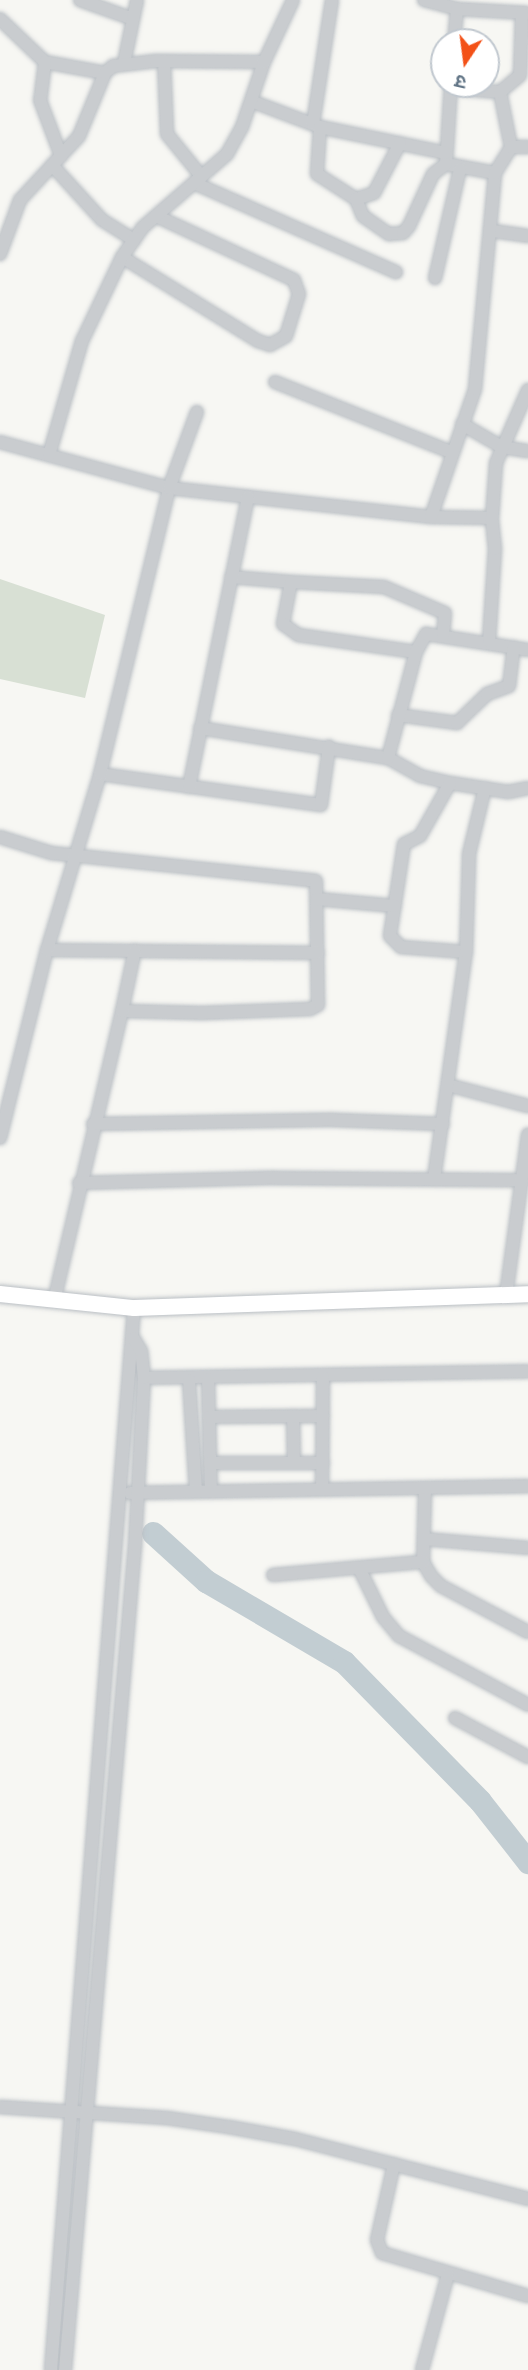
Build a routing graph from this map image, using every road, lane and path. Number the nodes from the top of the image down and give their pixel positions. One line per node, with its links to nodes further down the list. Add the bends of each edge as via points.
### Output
1 (80, 0): 9 (street)
2 (137, 0): 9 (street)
3 (293, 0): 13 (street)
4 (332, 0): 19 (street)
5 (424, 0): 6 (street)
6 (457, 9): 7 (street); 10 (street)
7 (525, 13): 16 (street, via 520,75)
8 (0, 19): 12 (street)
9 (133, 19): 14 (street)
10 (455, 28)
11 (164, 61): 13 (street); 14 (street); 27 (street, via 167,134)
12 (45, 62): 15 (street); 24 (street, via 40,100)
13 (264, 62): 18 (street)
14 (124, 63): 15 (street)
15 (105, 73): 24 (street, via 87,122)
16 (500, 92): 21 (street)
17 (449, 98): 23 (street)
18 (251, 101): 19 (street); 27 (street, via 227,154)
19 (316, 126): 20 (street); 28 (street, via 317,174)
20 (400, 144): 23 (street); 28 (street, via 374,193)
21 (511, 147): 22 (street); 26 (street)
22 (528, 147)
23 (445, 158): 25 (street); 28 (street, via 403,233 389,234 369,222)
24 (57, 161): 32 (street, via 102,220); 33 (street, via 20,200)
25 (460, 169): 26 (street); 36 (street)
26 (495, 173): 30 (street)
27 (198, 180): 29 (street); 35 (street)
28 (356, 199)
29 (156, 216): 32 (street); 34 (street, via 294,280 299,294 286,336 270,345 258,341)
30 (493, 231): 31 (street); 40 (street, via 475,389)
31 (528, 236)
32 (134, 240): 34 (street)
33 (0, 254)
34 (122, 257): 45 (street, via 82,341)
35 (396, 272)
36 (435, 278)
37 (275, 382): 44 (street)
38 (528, 390): 42 (street)
39 (197, 412): 46 (street)
40 (462, 424): 42 (street); 44 (street)
41 (0, 442): 45 (street)
42 (502, 447): 43 (street); 49 (street, via 492,480)
43 (528, 451)
44 (451, 452): 48 (street)
45 (49, 455): 46 (street)
46 (169, 488): 47 (street); 61 (street)
47 (248, 497): 48 (street); 50 (street)
48 (431, 517): 49 (street)
49 (492, 518): 53 (street, via 495,549)
50 (231, 577): 51 (street); 58 (street)
51 (291, 582): 52 (street, via 384,587 445,613); 56 (street, via 283,624 289,633)
52 (443, 636): 53 (street); 56 (street, via 421,636)
53 (489, 641): 54 (street)
54 (514, 647): 55 (street); 57 (street, via 509,686 487,694 457,723)
55 (528, 650)
56 (416, 652): 57 (street)
57 (398, 715): 60 (street)
58 (200, 728): 59 (street); 63 (street)
59 (329, 747): 60 (street); 63 (street, via 321,805)
60 (388, 758): 62 (street, via 413,773)
61 (100, 774): 63 (street); 67 (street)
62 (450, 783): 64 (street); 69 (street, via 421,836 404,844)
63 (189, 787)
64 (485, 788): 65 (street, via 508,792); 72 (street, via 469,854)
65 (528, 788)
66 (0, 837): 67 (street, via 51,853)
67 (79, 856): 68 (street, via 316,881); 70 (street)
68 (317, 899): 69 (street); 73 (street)
69 (395, 906): 72 (street, via 390,936 394,943)
70 (47, 950): 71 (street); 77 (street)
71 (135, 950): 73 (street); 74 (street)
72 (466, 952): 75 (street)
73 (318, 953): 74 (street, via 321,997 310,1009)
74 (122, 1011): 78 (street)
75 (448, 1085): 76 (street); 79 (street)
76 (528, 1106)
77 (2, 1119): 81 (street)
78 (93, 1124): 79 (street, via 307,1120); 84 (street)
79 (443, 1124): 82 (street)
80 (528, 1135): 83 (street)
81 (0, 1138)
82 (434, 1180): 83 (street); 84 (street)
83 (522, 1180): 87 (street)
84 (79, 1184): 88 (street)
85 (0, 1294): 88 (main road)
86 (528, 1294): 87 (main road)
87 (506, 1295): 89 (main road)
88 (54, 1300): 89 (main road)
89 (134, 1308): 90 (street)
90 (134, 1339): 93 (street, via 141,1351); 108 (street, via 127,1350)
91 (528, 1371): 92 (street)
92 (323, 1377): 94 (street); 97 (street)
93 (144, 1378): 95 (street); 107 (street)
94 (208, 1379): 95 (street); 98 (street)
95 (189, 1380): 104 (street)
96 (293, 1416): 97 (street); 98 (street); 100 (street)
97 (323, 1416): 101 (street)
98 (209, 1417): 99 (street)
99 (211, 1463): 100 (street); 105 (street)
100 (294, 1464): 101 (street)
101 (323, 1464): 103 (street)
102 (528, 1486): 106 (street)
103 (322, 1489): 105 (street); 106 (street)
104 (196, 1491): 105 (street); 107 (street)
105 (211, 1491)
106 (425, 1491): 109 (street)
107 (137, 1492): 108 (street); 120 (street)
108 (122, 1494): 119 (street)
109 (424, 1539): 110 (street); 111 (street)
110 (528, 1548)
111 (423, 1562): 112 (street); 114 (street, via 441,1586)
112 (360, 1570): 113 (street); 115 (street, via 383,1617 399,1636)
113 (273, 1575)
114 (528, 1632)
115 (528, 1705)
116 (455, 1718): 117 (street)
117 (528, 1757)
118 (0, 2106): 119 (street)
119 (70, 2112): 120 (street); 125 (street)
120 (85, 2114): 121 (street, via 229,2127); 126 (street)
121 (394, 2164): 122 (street); 123 (street, via 378,2249 390,2258)
122 (528, 2199)
123 (448, 2274): 124 (street); 127 (street)
124 (528, 2295)
125 (51, 2370)
126 (65, 2370)
127 (422, 2370)

